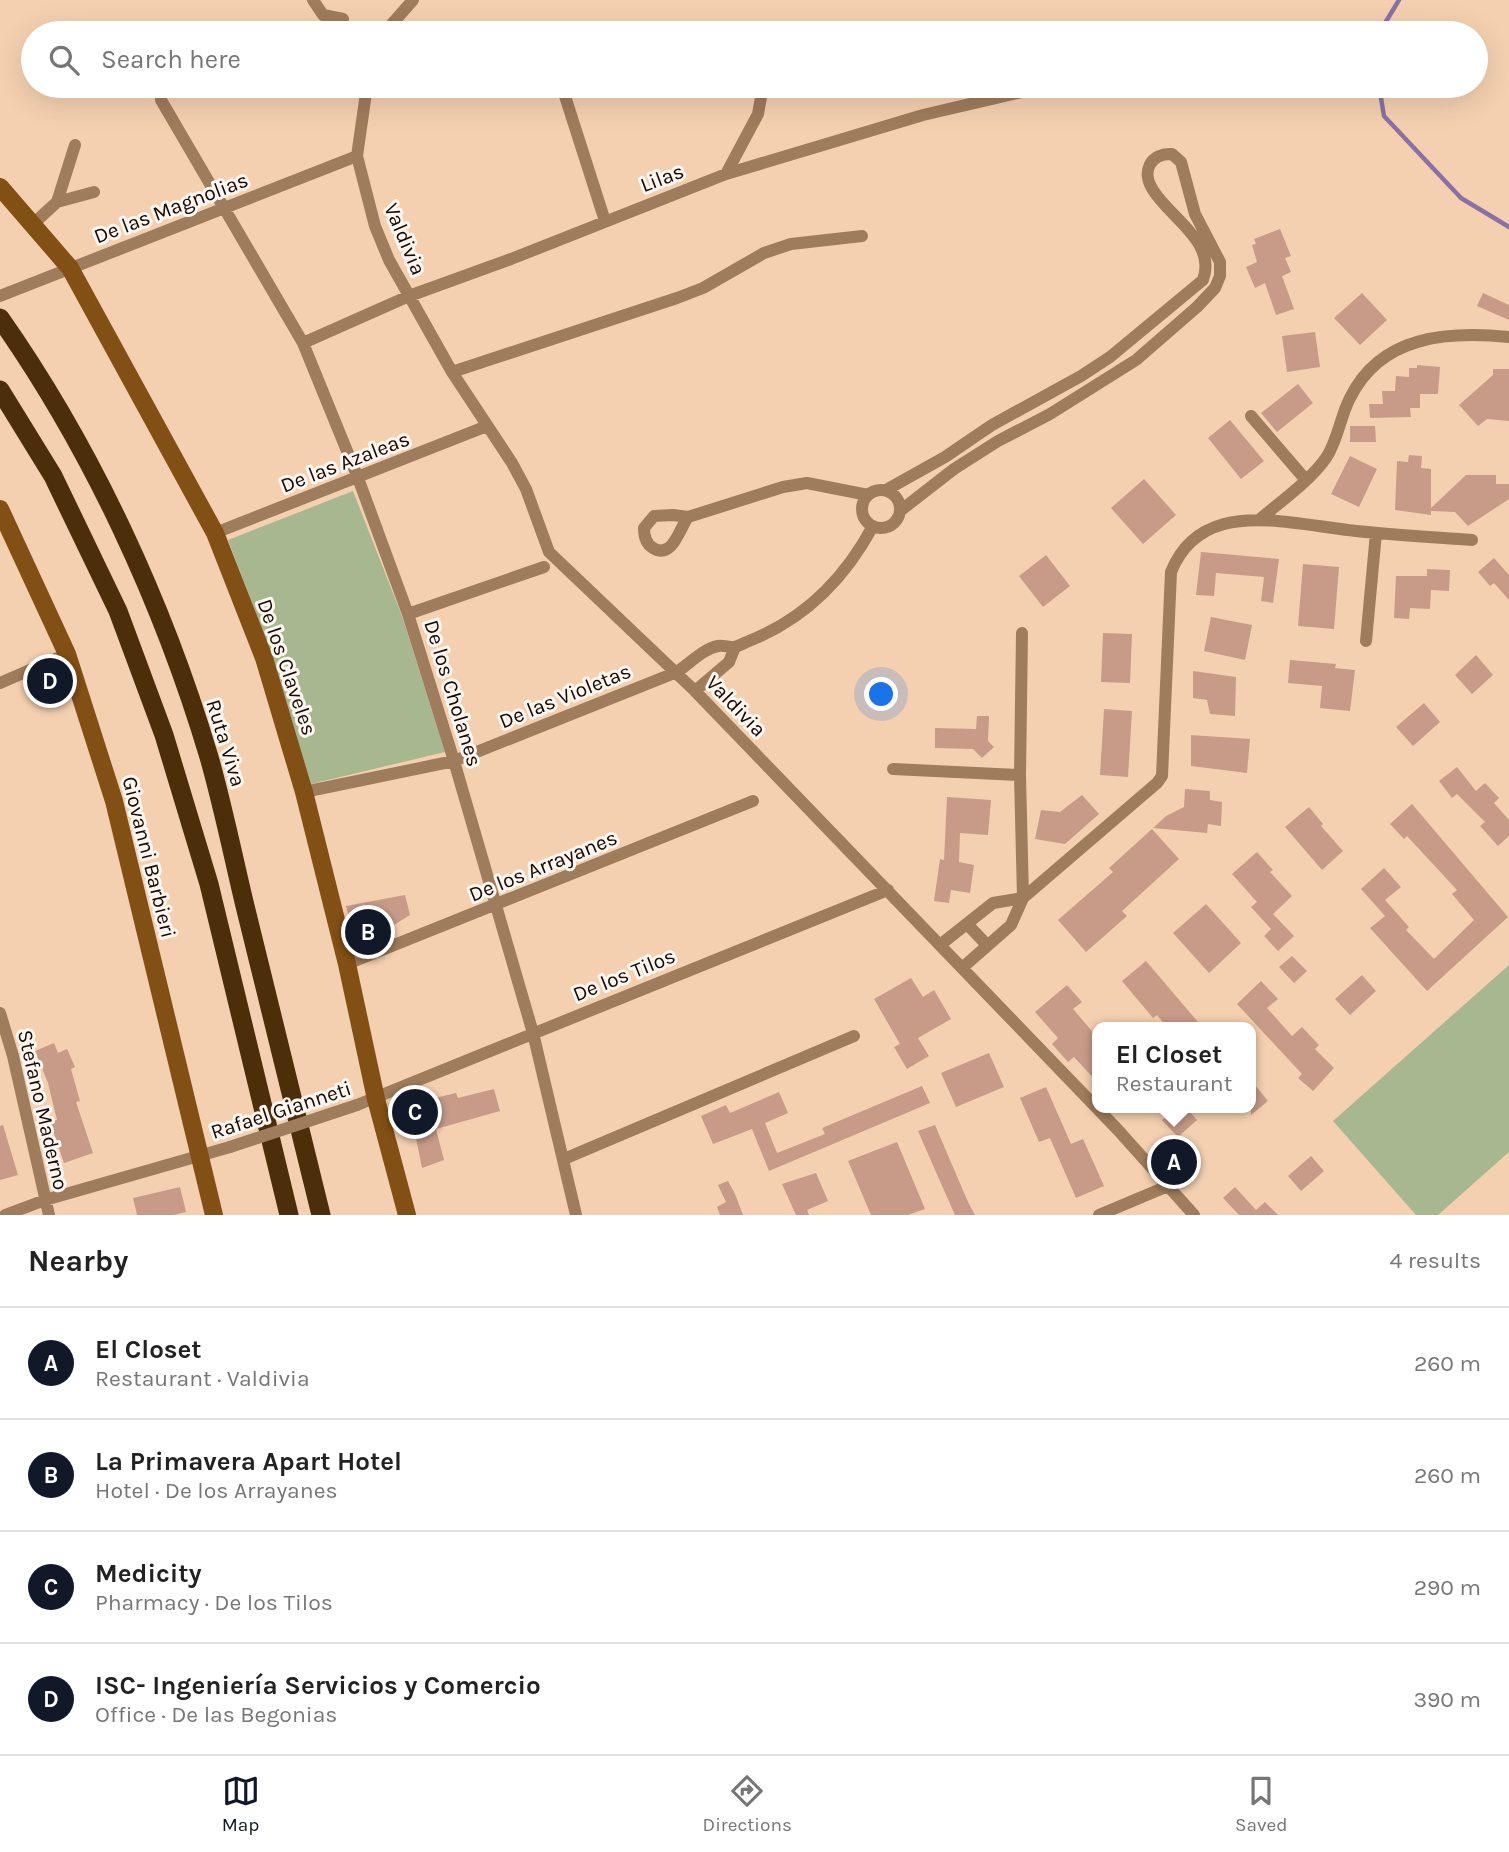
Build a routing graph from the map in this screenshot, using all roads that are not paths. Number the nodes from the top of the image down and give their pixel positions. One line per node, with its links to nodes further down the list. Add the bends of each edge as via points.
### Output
1 (313, 0): 3 (street, via 323,15)
2 (413, 0): 4 (street)
3 (343, 19)
4 (395, 21)
5 (365, 98): 11 (street)
6 (566, 98): 17 (street)
7 (761, 98): 12 (street, via 758,114)
8 (996, 98): 12 (street, Lilas)
9 (161, 100): 16 (street, De los Cholanes)
10 (75, 145): 15 (street)
11 (357, 156): 16 (street, De las Magnolias); 22 (street, Valdivia, via 375,226)
12 (726, 174): 17 (street, Lilas)
13 (0, 187): 18 (main road, De los Claveles)
14 (94, 192): 15 (street)
15 (57, 202): 18 (street)
16 (224, 208): 20 (street, De las Magnolias); 25 (street, De los Cholanes)
17 (605, 221): 22 (street, Lilas)
18 (33, 224): 20 (main road, De los Claveles)
19 (862, 236): 26 (street, via 790,244 677,298)
20 (71, 268): 21 (street, De las Magnolias); 39 (main road, De los Claveles)
21 (0, 296)
22 (409, 296): 25 (street, Lilas); 26 (street, Valdivia)
23 (0, 318): 80 (highway, Ruta Viva, via 115,514 157,609 209,757)
24 (1509, 337): 31 (street, via 1459,334 1433,338 1387,356 1350,397 1326,457)
25 (303, 343): 30 (street, De los Cholanes)
26 (452, 372): 29 (street, Valdivia)
27 (0, 390): 79 (highway, via 53,476 118,611 164,735 209,884)
28 (1251, 416): 31 (street)
29 (487, 426): 30 (street, De las Azaleas); 48 (street, Valdivia, via 526,489 549,552)
30 (358, 478): 39 (street, De las Azaleas); 43 (street, De los Cholanes)
31 (1306, 479): 37 (street)
32 (886, 490): 33 (street); 35 (street, via 899,502); 35 (street, via 1110,358 1203,280 1206,271 1200,247 1148,181 1153,159 1160,153 1172,154 1181,162 1195,214 1220,262 1215,288 1136,360 998,440)
33 (868, 495): 36 (street, via 807,483); 38 (street, via 862,506 864,518)
34 (0, 509): 47 (main road, Giovanni Barbieri)
35 (900, 511): 38 (street, via 891,525)
36 (688, 517)
37 (1259, 520): 40 (street); 57 (street, via 1206,530 1184,548 1171,572 1160,780)
38 (873, 526): 46 (street, via 857,556 814,604 792,621)
39 (215, 533): 54 (main road, De los Claveles, via 264,659)
40 (1376, 533): 41 (street); 45 (street)
41 (1472, 540)
42 (544, 566): 43 (street)
43 (408, 614): 51 (street, De los Cholanes)
44 (1022, 634): 53 (street)
45 (1366, 641)
46 (736, 647): 48 (street, De las Violetas, via 709,649); 50 (street, via 729,662)
47 (67, 654): 49 (street); 72 (main road, Giovanni Barbieri, via 114,801)
48 (677, 672): 50 (street, Valdivia); 51 (street, De las Violetas)
49 (0, 683)
50 (695, 691): 56 (street, Valdivia)
51 (454, 761): 54 (street, De las Violetas); 58 (street, De los Cholanes)
52 (892, 769): 53 (street)
53 (1020, 775): 57 (street)
54 (304, 792): 62 (main road, De los Claveles)
55 (752, 802): 58 (street, De los Arrayanes)
56 (888, 890): 60 (street, Valdivia); 65 (street, De los Tilos)
57 (1023, 898): 59 (street, via 993,903); 61 (street, via 1010,925)
58 (497, 906): 62 (street, De los Arrayanes); 65 (street, De los Cholanes)
59 (967, 924): 60 (street); 61 (street)
60 (940, 945): 63 (street, Valdivia)
61 (987, 945): 63 (street)
62 (347, 964): 69 (main road, De los Claveles)
63 (962, 968): 70 (street, Valdivia)
64 (0, 1013): 67 (street, Stefano Maderno)
65 (533, 1032): 69 (street, De los Tilos); 73 (street, De los Cholanes)
66 (854, 1036): 73 (street)
67 (13, 1056): 68 (street); 75 (street, Stefano Maderno)
68 (0, 1062)
69 (376, 1099): 72 (street, Rafael Gianneti, bridge); 81 (main road, De los Claveles)
70 (1092, 1105)
71 (1100, 1113): 74 (street, Valdivia)
72 (198, 1158): 75 (street, Rafael Gianneti); 78 (main road)
73 (564, 1159): 82 (street, De los Cholanes)
74 (1168, 1185): 83 (street); 84 (street, Valdivia)
75 (45, 1200): 76 (street, Rafael Gianneti); 77 (street, Stefano Maderno)
76 (5, 1215)
77 (49, 1215)
78 (214, 1215)
79 (289, 1215)
80 (321, 1215)
81 (407, 1215)
82 (576, 1215)
83 (1099, 1215)
84 (1194, 1215)

